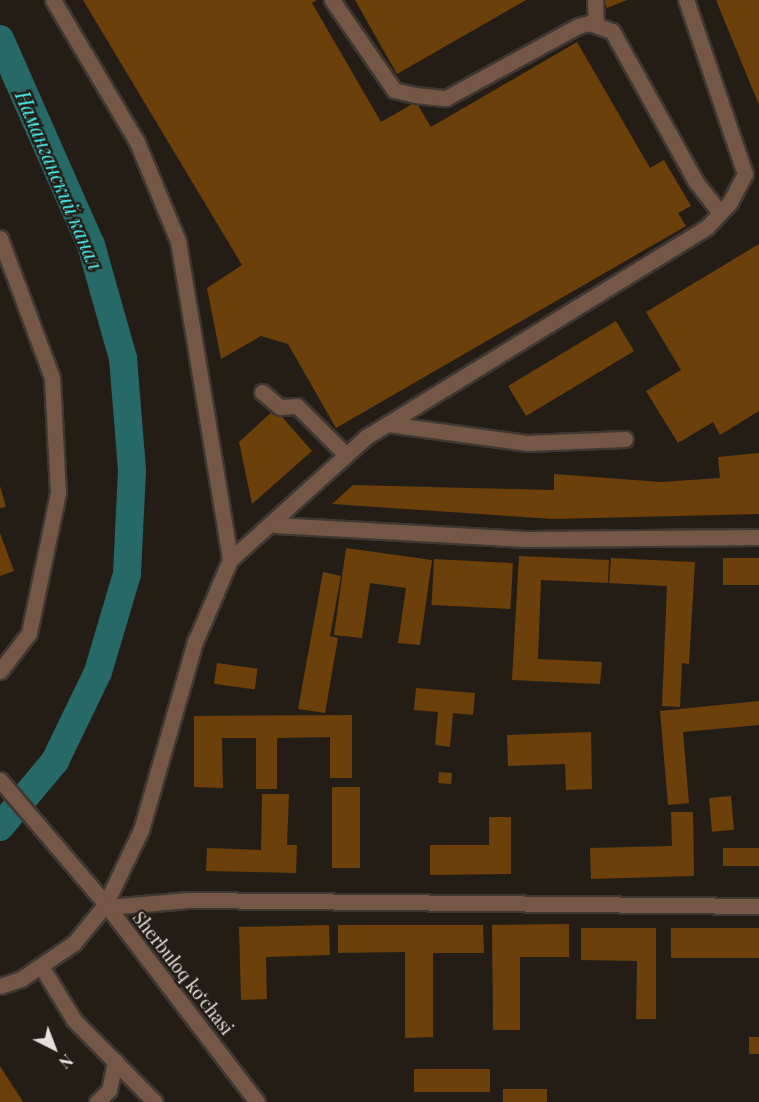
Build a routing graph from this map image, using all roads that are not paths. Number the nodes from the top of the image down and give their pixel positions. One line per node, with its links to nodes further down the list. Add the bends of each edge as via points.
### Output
1 (53, 0): 15 (street, via 159,185 178,241)
2 (332, 0): 5 (street, via 394,90 446,98 578,26)
3 (595, 0): 5 (street)
4 (686, 0): 6 (street)
5 (596, 25): 7 (street, via 612,31 623,43 696,182)
6 (752, 171): 7 (street)
7 (720, 213): 10 (street, via 707,227)
8 (0, 238): 16 (street, via 52,378 58,494 28,633)
9 (262, 392): 12 (street, via 280,406 297,406)
10 (387, 424): 11 (street, via 527,443); 12 (street)
11 (625, 439)
12 (344, 453): 13 (street)
13 (275, 525): 14 (street, via 526,539); 15 (street)
14 (759, 537)
15 (231, 560): 18 (street, via 195,642 141,830)
16 (0, 671)
17 (0, 780): 18 (street, Sherbuloq koʻchasi)
18 (107, 906): 19 (street, via 189,900); 20 (street, via 74,943); 25 (street, Sherbuloq koʻchasi)
19 (759, 906)
20 (41, 966): 21 (street); 22 (street, via 75,1020)
21 (0, 986)
22 (115, 1061): 23 (street, via 109,1090); 24 (street)
23 (97, 1102)
24 (155, 1102)
25 (257, 1102)

